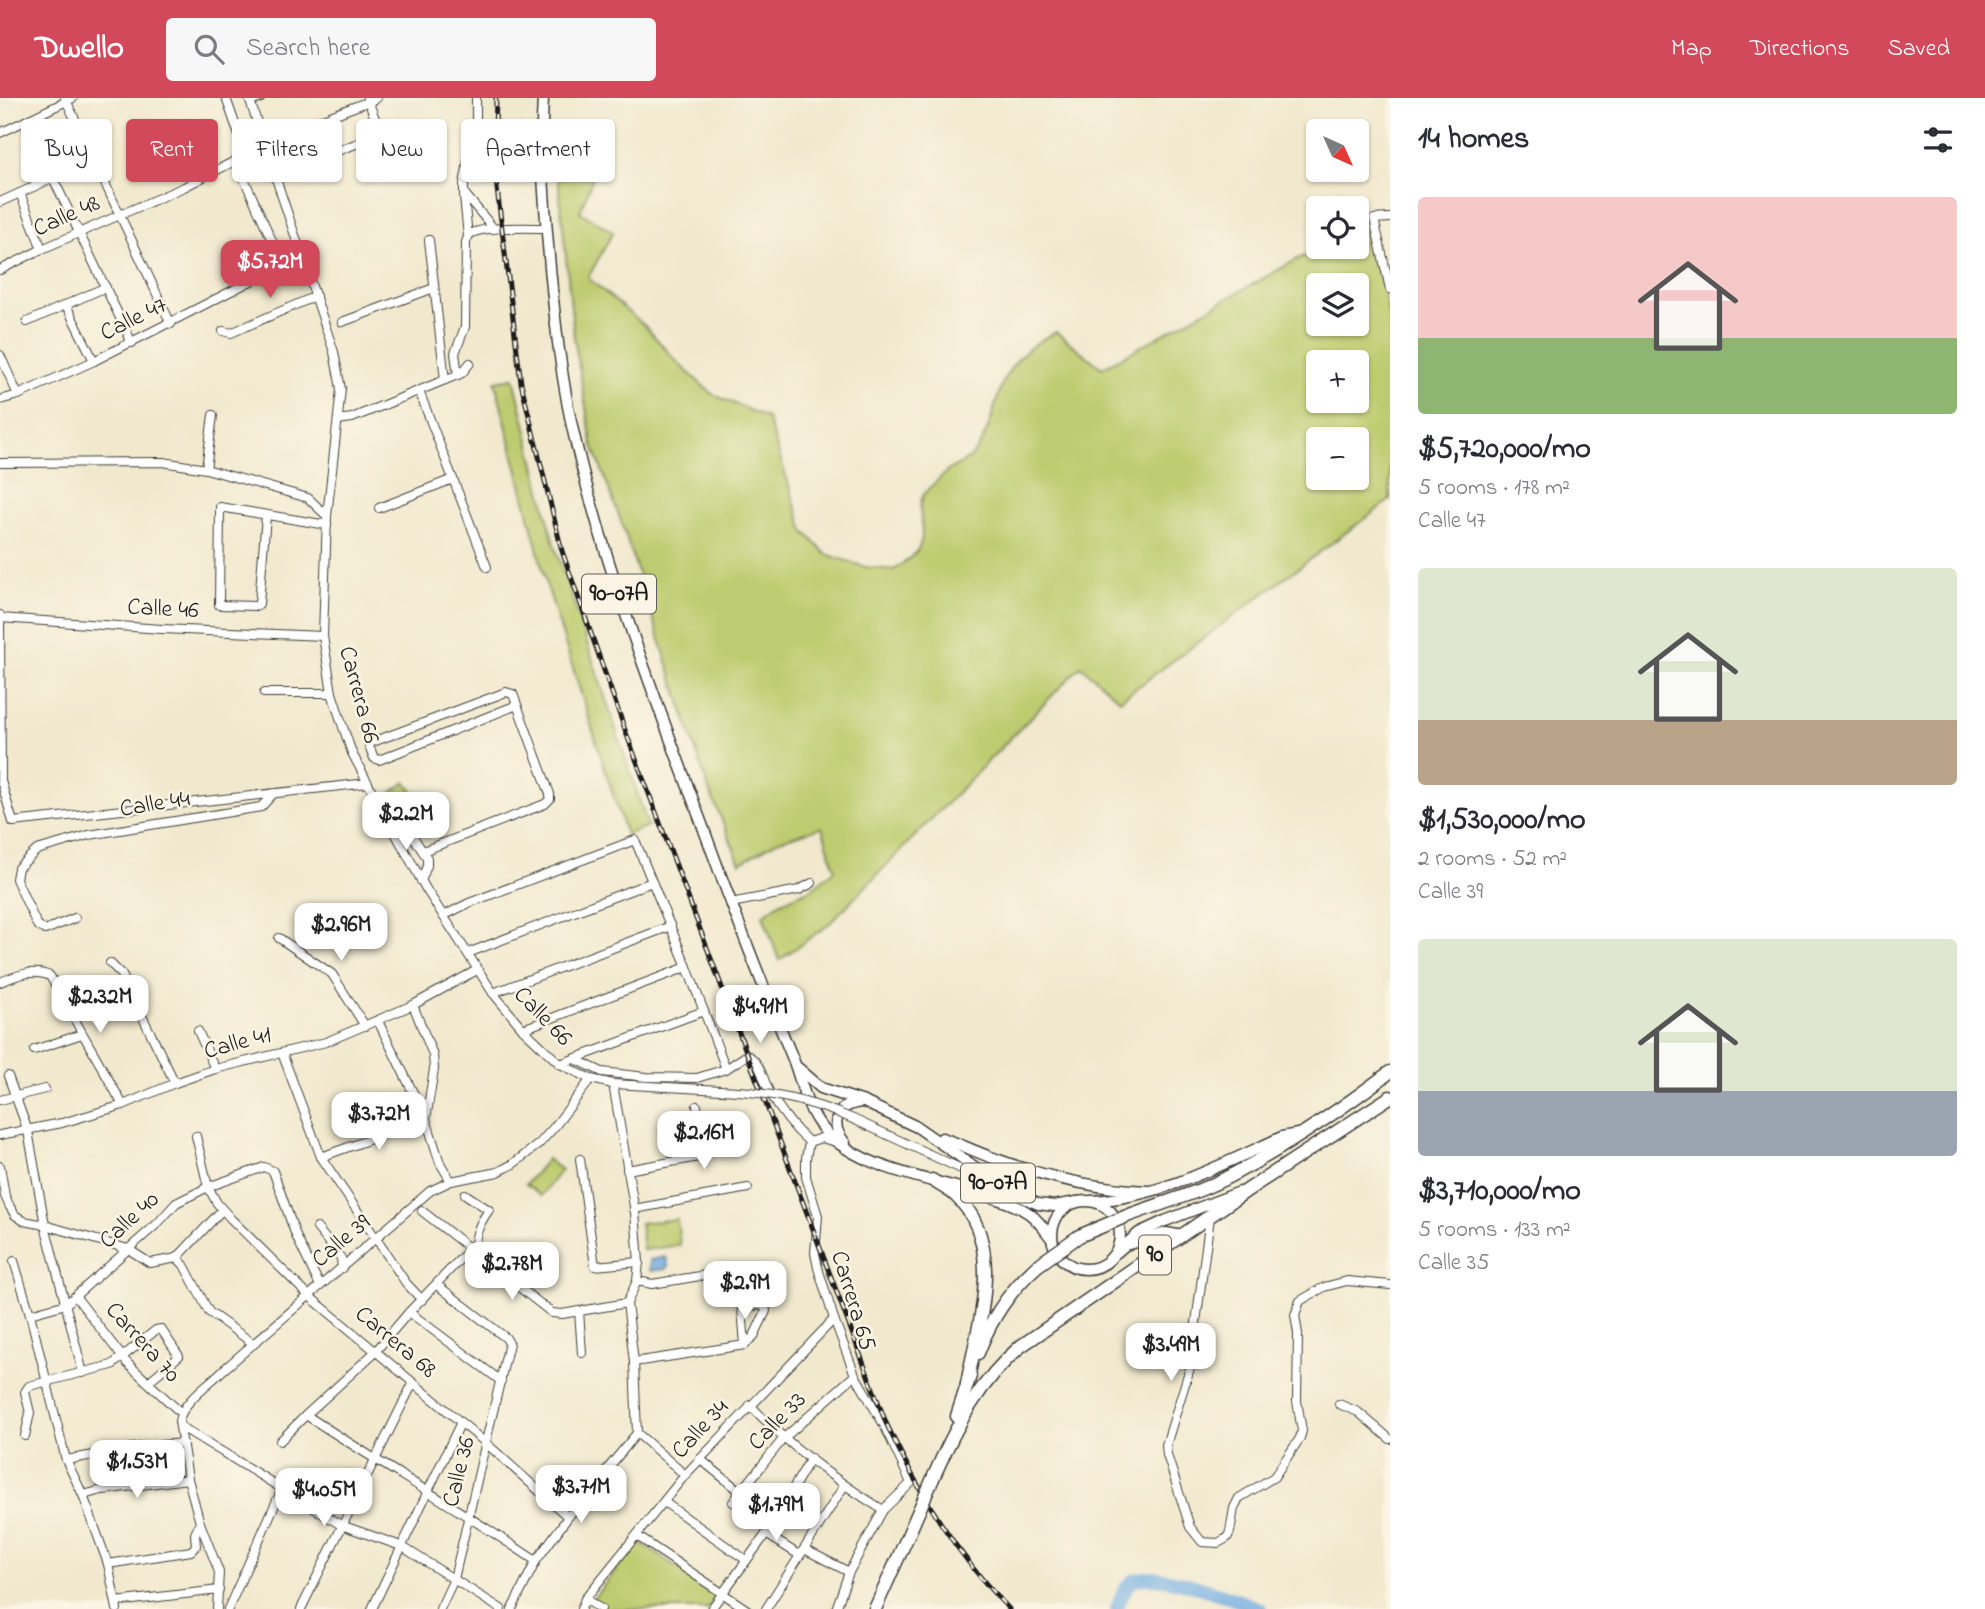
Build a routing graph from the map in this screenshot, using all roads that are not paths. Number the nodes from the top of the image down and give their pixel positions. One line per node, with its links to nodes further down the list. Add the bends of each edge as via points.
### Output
1 (226, 98): 9 (street)
2 (261, 98): 7 (street)
3 (377, 98): 8 (street)
4 (476, 98): 18 (street, via 476,135)
5 (543, 98): 22 (main road, 90-07A)
6 (68, 99): 12 (street); 20 (street)
7 (249, 100): 10 (street, Carrera 66)
8 (368, 100): 11 (street); 13 (street, via 381,134)
9 (233, 119)
10 (255, 119)
11 (321, 119)
12 (0, 133)
13 (342, 149)
14 (232, 162): 20 (street, Calle 48)
15 (246, 182): 29 (street)
16 (277, 182): 28 (street, Carrera 66)
17 (20, 193): 19 (street); 24 (street, via 53,178); 27 (street)
18 (464, 193): 23 (street); 25 (street)
19 (0, 202)
20 (119, 214): 24 (street, Calle 48); 38 (street)
21 (1390, 218): 33 (street, via 1374,219)
22 (547, 228): 23 (street); 70 (main road, 90-07A, via 557,332 577,450 622,605)
23 (494, 229): 25 (street)
24 (79, 232): 27 (street, Calle 48); 31 (street)
25 (468, 237): 44 (street, via 465,327 455,354)
26 (429, 240): 32 (street)
27 (42, 248): 30 (street, Calle 48)
28 (302, 255): 29 (street, Calle 47); 34 (street, Carrera 66)
29 (283, 265): 38 (street, Calle 47)
30 (0, 270)
31 (106, 287): 35 (street); 40 (street)
32 (434, 288): 37 (street); 45 (street)
33 (1390, 289)
34 (316, 296): 39 (street, via 231,333); 50 (street, Carrera 66, via 341,389)
35 (66, 305): 36 (street); 42 (street)
36 (27, 322)
37 (342, 322)
38 (171, 324): 40 (street, Calle 47)
39 (223, 331)
40 (132, 343): 42 (street, Calle 47)
41 (0, 355): 47 (street)
42 (94, 361): 47 (street, Calle 47)
43 (470, 363): 44 (street)
44 (458, 375): 45 (street)
45 (445, 380): 46 (street)
46 (419, 391): 50 (street); 53 (street)
47 (18, 395): 48 (street, Calle 47)
48 (0, 400)
49 (213, 415): 52 (street)
50 (338, 420): 56 (street, Carrera 66)
51 (0, 463): 52 (street, via 163,462)
52 (206, 469): 56 (street, via 308,498)
53 (453, 479): 54 (street); 57 (street)
54 (379, 508)
55 (266, 515): 55 (street, via 220,508 217,602 221,606 260,604); 56 (street)
56 (327, 520): 59 (street, Carrera 66)
57 (487, 567)
58 (0, 617): 59 (street, Calle 46); 64 (street, via 1,781 13,822)
59 (323, 636): 60 (street, Carrera 66)
60 (332, 692): 61 (street); 63 (street, Carrera 66, via 352,753)
61 (264, 693)
62 (517, 705): 62 (street, via 379,760 369,746 506,692 513,694); 66 (street, via 550,799)
63 (368, 783): 64 (street); 65 (street, Carrera 66)
64 (274, 793): 72 (street, Calle 44, via 261,807 89,835 37,850 18,868 16,879 37,925 45,930)
65 (390, 824): 66 (street, via 410,832); 67 (street, Carrera 66)
66 (422, 851): 67 (street, via 427,862)
67 (421, 881): 71 (street, Carrera 66)
68 (652, 882): 71 (street, via 635,840); 73 (street); 75 (street)
69 (812, 883): 70 (street, via 799,891)
70 (732, 903): 92 (main road, 90-07A)
71 (443, 916): 75 (street, Carrera 66)
72 (75, 918)
73 (671, 926): 77 (street); 80 (street)
74 (279, 938): 84 (street, via 332,974)
75 (468, 953): 78 (street, Carrera 66)
76 (110, 963): 98 (street, via 122,975)
77 (687, 967): 82 (street); 85 (street)
78 (477, 970): 80 (street, Calle 66); 81 (street, Calle 41)
79 (0, 982): 87 (street, via 25,973 48,976)
80 (493, 993): 85 (street, Calle 66)
81 (412, 1005): 83 (street, Calle 41); 107 (street, via 433,1055)
82 (704, 1011): 90 (street); 94 (street)
83 (379, 1021): 84 (street, Calle 41); 107 (street)
84 (365, 1026): 89 (street, Calle 41)
85 (523, 1029): 91 (street, Calle 66)
86 (198, 1031): 93 (street)
87 (82, 1034): 88 (street); 105 (street)
88 (34, 1050)
89 (282, 1053): 93 (street, Calle 41); 116 (street)
90 (575, 1059): 91 (street); 94 (street, via 602,1072 646,1077 697,1078)
91 (560, 1064): 97 (street, Calle 66)
92 (796, 1066): 104 (main road, 90-07A, via 821,1088); 114 (main road, 90-07A, via 818,1122)
93 (215, 1069): 98 (street, Calle 41)
94 (726, 1069): 113 (street, via 751,1056 787,1119)
95 (1390, 1072): 109 (highway, 90)
96 (8, 1076): 101 (street)
97 (591, 1079): 99 (street); 121 (street, Calle 39, via 547,1135 513,1164 498,1172)
98 (175, 1083): 105 (street, Calle 41)
99 (613, 1084): 119 (street); 127 (street, bridge, via 796,1098 853,1119)
100 (45, 1089): 101 (street)
101 (15, 1097): 103 (street); 108 (street)
102 (1390, 1097): 123 (highway, 90)
103 (0, 1100)
104 (864, 1101): 110 (main road, 90-07A); 115 (main road, via 842,1108 835,1123 841,1138)
105 (123, 1105): 108 (street, Calle 41)
106 (697, 1106): 119 (street, via 704,1156)
107 (426, 1119): 116 (street); 121 (street)
108 (28, 1130): 111 (street, Calle 41); 134 (street)
109 (1304, 1132): 125 (main road); 173 (highway, 90, bridge, via 1200,1190 1079,1236 1037,1266 1006,1297)
110 (929, 1134): 125 (main road, via 1036,1172); 127 (main road, 90-07A)
111 (0, 1135)
112 (196, 1136): 122 (street, Carrera 68)
113 (809, 1142): 114 (street, via 821,1138); 160 (street, Carrera 65, via 806,1177 818,1216 815,1253)
114 (836, 1142): 115 (main road, 90-07A)
115 (858, 1154): 120 (main road, 90-07A)
116 (321, 1157): 137 (street)
117 (580, 1159): 145 (street, via 595,1266)
118 (0, 1166): 134 (street, via 5,1196 15,1215 24,1222)
119 (627, 1170): 130 (street)
120 (932, 1180): 127 (main road, 90-07A); 173 (highway, via 968,1209 986,1255)
121 (451, 1181): 137 (street, Calle 39, via 430,1191)
122 (208, 1187): 131 (street, Carrera 68); 140 (street, Calle 40, via 176,1203); 150 (street, Calle 40, via 264,1167 273,1171)
123 (1252, 1187): 133 (highway, 90); 139 (main road, via 1165,1221)
124 (748, 1188): 130 (street)
125 (1148, 1192): 128 (main road)
126 (465, 1194): 141 (street, via 489,1210 479,1223)
127 (1009, 1197): 129 (main road, 90-07A, via 1054,1206); 138 (main road, 90-07A)
128 (1091, 1201): 129 (main road); 142 (main road, via 1111,1211 1117,1221 1120,1232)
129 (1077, 1202): 138 (main road, via 1061,1212)
130 (634, 1209): 145 (street)
131 (222, 1210): 143 (street); 151 (street, Carrera 68)
132 (422, 1212): 141 (street)
133 (1210, 1217): 136 (highway, 90); 149 (street, via 1190,1368 1166,1444 1190,1527 1202,1542 1218,1543 1227,1538 1239,1498 1274,1477 1300,1438 1295,1315 1300,1301 1347,1281)
134 (45, 1225): 140 (street); 155 (street)
135 (317, 1228): 146 (street, via 341,1258)
136 (1182, 1236): 139 (main road, via 1166,1233); 186 (highway, 90, via 1008,1358 975,1395)
137 (376, 1239): 146 (street, Calle 39); 153 (street)
138 (1052, 1239): 142 (main road, via 1060,1258 1078,1269 1099,1267)
139 (1127, 1244): 142 (main road)
140 (128, 1249): 143 (street, via 150,1263); 152 (street, Calle 40)
141 (472, 1252): 148 (street); 157 (street, via 546,1310 557,1314)
142 (1115, 1253)
143 (177, 1258): 161 (street, via 209,1312)
144 (13, 1261): 159 (street)
145 (639, 1262): 147 (street)
146 (342, 1268): 150 (street, Calle 39)
147 (636, 1281): 154 (street); 156 (street, via 652,1284 726,1271 733,1274)
148 (437, 1284): 153 (street); 169 (street, Calle 36, via 506,1338 509,1343)
149 (1390, 1285)
150 (320, 1286): 151 (street, Calle 39)
151 (309, 1296): 161 (street, Calle 39); 163 (street, Carrera 68)
152 (76, 1297): 155 (street, Calle 40); 165 (street, Carrera 70)
153 (422, 1300): 158 (street)
154 (627, 1303): 157 (street); 166 (street)
155 (66, 1304): 159 (street, Calle 40); 167 (street)
156 (742, 1308): 162 (street); 162 (street, via 759,1305 766,1311)
157 (579, 1311): 164 (street)
158 (409, 1312): 163 (street); 169 (street)
159 (30, 1314): 170 (street)
160 (834, 1319): 168 (street, Carrera 65); 175 (street, Calle 34)
161 (254, 1344): 176 (street, Calle 39)
162 (745, 1345): 166 (street)
163 (375, 1352): 172 (street, Carrera 68); 177 (street)
164 (582, 1353)
165 (123, 1358): 167 (street, via 112,1366); 171 (street, Carrera 70); 171 (street, via 156,1330 163,1330 179,1356)
166 (634, 1362): 180 (street)
167 (83, 1373): 170 (street)
168 (855, 1375): 182 (street, Calle 33); 201 (street, Carrera 65, via 911,1483)
169 (501, 1381): 187 (street, Calle 36)
170 (47, 1382): 181 (street, via 26,1389 30,1413); 190 (street)
171 (148, 1382): 176 (street, Carrera 70)
172 (413, 1383): 178 (street, Carrera 68); 191 (street)
173 (967, 1384): 186 (highway, 90)
174 (1339, 1404): 183 (street, via 1358,1412)
175 (751, 1405): 182 (street); 189 (street, Calle 34)
176 (181, 1413): 179 (street)
177 (306, 1415): 184 (street); 191 (street)
178 (460, 1424): 187 (street, Carrera 68); 196 (street)
179 (180, 1426): 185 (street); 195 (street)
180 (637, 1433): 192 (street); 203 (street)
181 (25, 1436)
182 (783, 1438): 188 (street); 197 (street, Calle 33)
183 (1390, 1439)
184 (280, 1441)
185 (183, 1443): 190 (street); 193 (street)
186 (948, 1443): 232 (highway, 90, bridge)
187 (487, 1444): 202 (street, Calle 36); 203 (street, Carrera 68)
188 (811, 1458): 194 (street); 206 (street)
189 (700, 1459): 192 (street, Calle 34); 197 (street)
190 (66, 1460): 198 (street)
191 (376, 1461): 196 (street); 205 (street)
192 (685, 1475): 199 (street, Calle 34)
193 (188, 1479): 198 (street); 204 (street)
194 (844, 1486): 201 (street); 209 (street)
195 (282, 1489): 205 (street); 220 (street)
196 (427, 1490): 202 (street); 208 (street)
197 (741, 1492): 200 (street, Calle 33)
198 (83, 1495): 212 (street)
199 (664, 1502): 207 (street, Calle 34); 210 (street)
200 (733, 1502)
201 (883, 1510): 213 (street)
202 (468, 1516): 211 (street); 214 (street, Calle 36)
203 (568, 1517): 211 (street)
204 (200, 1523): 212 (street, via 191,1551); 215 (street, via 219,1572)
205 (341, 1525): 208 (street); 221 (street)
206 (766, 1534): 209 (street); 210 (street)
207 (637, 1536): 216 (street); 217 (street, Calle 34)
208 (401, 1546): 214 (street); 222 (street)
209 (801, 1552): 213 (street); 230 (street)
210 (746, 1560): 216 (street)
211 (536, 1561): 225 (street)
212 (108, 1564): 218 (street)
213 (849, 1572): 231 (street)
214 (454, 1579): 223 (street, Calle 36); 224 (street)
215 (219, 1590): 218 (street); 219 (street)
216 (722, 1594): 228 (street); 229 (street)
217 (585, 1599): 226 (street, Calle 34); 227 (street)
218 (116, 1605)
219 (217, 1609)
220 (228, 1609)
221 (301, 1609)
222 (372, 1609)
223 (440, 1609)
224 (501, 1609)
225 (512, 1609)
226 (580, 1609)
227 (601, 1609)
228 (711, 1609)
229 (746, 1609)
230 (766, 1609)
231 (836, 1609)
232 (875, 1609)

